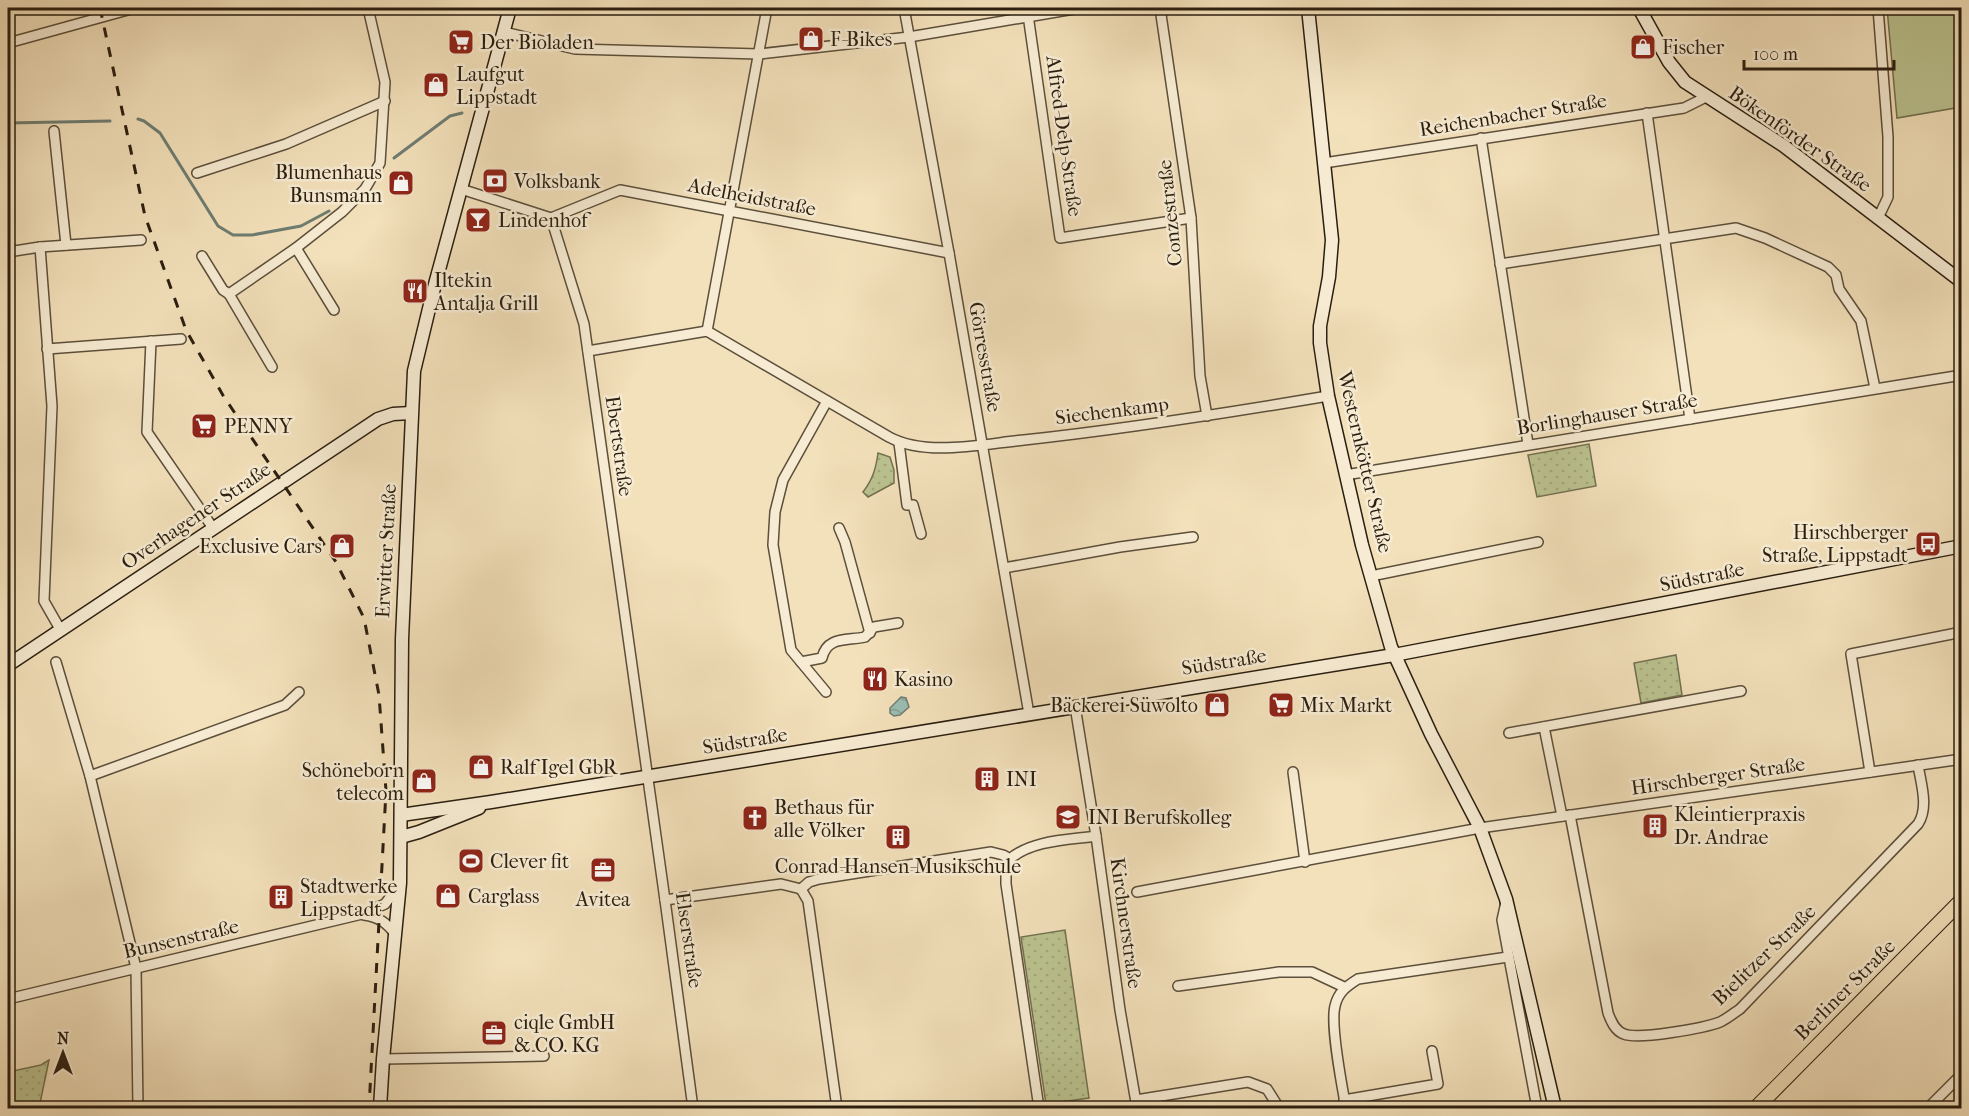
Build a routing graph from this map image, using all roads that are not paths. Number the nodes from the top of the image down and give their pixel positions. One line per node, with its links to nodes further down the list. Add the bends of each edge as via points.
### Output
1 (135, 8): 14 (street)
2 (368, 8): 17 (street)
3 (510, 8): 12 (main road, Erwitter Straße)
4 (766, 8): 15 (street)
5 (904, 8): 13 (street, Görresstraße)
6 (1080, 8): 11 (street)
7 (1160, 8): 26 (street, Conzestraße)
8 (1308, 8): 21 (main road, Westernkötter Straße)
9 (1639, 8): 16 (main road, Bökenförder Straße, via 1669,62 1685,82)
10 (1878, 8): 27 (street, via 1888,137 1888,197)
11 (1028, 12): 13 (street); 26 (street, Alfred-Delp-Straße, via 1060,238)
12 (504, 32): 15 (street, via 574,49); 23 (main road, Erwitter Straße)
13 (909, 37): 15 (street); 34 (street, Görresstraße)
14 (8, 44)
15 (759, 54): 24 (street)
16 (1706, 97): 18 (street, Reichenbacher Straße, via 1684,108); 27 (main road, Bökenförder Straße, via 1784,146)
17 (386, 101): 22 (street, via 286,144); 32 (street, via 380,163 365,189)
18 (1647, 113): 20 (street, Reichenbacher Straße); 28 (street)
19 (54, 130): 30 (street)
20 (1481, 138): 21 (street, Reichenbacher Straße); 36 (street)
21 (1324, 163): 48 (main road, Westernkötter Straße, via 1332,240 1320,343)
22 (197, 173)
23 (461, 189): 25 (street); 50 (main road, Erwitter Straße, via 417,356)
24 (729, 212): 25 (street, Adelheidstraße, via 620,190); 34 (street, Adelheidstraße); 40 (street)
25 (551, 218): 44 (street, Ebertstraße, via 584,324)
26 (1191, 218): 51 (street, Conzestraße, via 1200,376)
27 (1878, 218): 37 (main road, Bökenförder Straße)
28 (1664, 239): 36 (street); 47 (street, via 1736,228 1828,267 1861,321); 52 (street)
29 (141, 240): 30 (street)
30 (66, 245): 31 (street)
31 (40, 246): 33 (street); 43 (street)
32 (296, 248): 38 (street); 39 (street)
33 (8, 252)
34 (949, 253): 54 (street, Görresstraße)
35 (202, 256): 38 (street)
36 (1500, 264): 55 (street)
37 (1962, 282)
38 (229, 294): 45 (street)
39 (334, 310)
40 (706, 330): 44 (street); 49 (street, Siechenkamp)
41 (181, 339): 42 (street)
42 (151, 341): 43 (street); 57 (street, via 147,432)
43 (47, 349): 66 (street, via 52,406 44,601)
44 (588, 351): 85 (street, Ebertstraße)
45 (272, 367)
46 (1962, 375): 47 (street, Borlinghauser Straße)
47 (1875, 388): 52 (street, Borlinghauser Straße)
48 (1328, 396): 51 (street, Siechenkamp); 56 (main road, Westernkötter Straße)
49 (826, 401): 53 (street, Siechenkamp); 71 (street, via 783,480 775,512 773,545 787,635 791,650)
50 (411, 413): 57 (main road, Overhagener Straße, via 378,419); 87 (main road, Erwitter Straße, via 402,639)
51 (1207, 416): 54 (street, Siechenkamp)
52 (1690, 419): 55 (street, Borlinghauser Straße)
53 (899, 443): 54 (street, Siechenkamp, via 946,447); 59 (street, via 907,505 913,505)
54 (982, 444): 63 (street, Görresstraße)
55 (1528, 444): 56 (street, Borlinghauser Straße)
56 (1345, 475): 64 (main road, Westernkötter Straße)
57 (213, 528): 66 (main road, Overhagener Straße)
58 (839, 528): 68 (street)
59 (921, 534)
60 (1193, 537): 63 (street)
61 (1538, 542): 64 (street)
62 (1962, 546): 69 (main road, Südstraße)
63 (1004, 568): 77 (street, Görresstraße)
64 (1371, 576): 69 (main road, Westernkötter Straße)
65 (898, 623): 68 (street, via 874,627)
66 (60, 629): 72 (main road, Overhagener Straße)
67 (1962, 632): 83 (street, via 1851,654)
68 (870, 633): 71 (street, via 829,643 822,658)
69 (1394, 655): 76 (main road, Südstraße); 89 (main road, Westernkötter Straße)
70 (56, 662): 84 (street)
71 (801, 662): 74 (street)
72 (8, 665)
73 (1741, 691): 78 (street)
74 (826, 692)
75 (300, 693): 84 (street, via 285,705)
76 (1074, 706): 77 (main road, Südstraße); 90 (street, Kirchnerstraße)
77 (1029, 714): 85 (main road, Südstraße)
78 (1544, 727): 79 (street); 88 (street, Bielitzer Straße)
79 (1509, 734)
80 (1962, 759): 81 (street, Hirschberger Straße)
81 (1918, 765): 83 (street, Hirschberger Straße); 88 (street, Bielitzer Straße, via 1924,807 1917,824 1740,1009 1709,1026 1635,1037 1622,1034 1612,1024)
82 (1293, 772): 93 (street)
83 (1870, 772): 88 (street, Hirschberger Straße)
84 (90, 776): 103 (street)
85 (648, 776): 86 (main road, Südstraße); 98 (street, Elserstraße)
86 (491, 802): 87 (main road, Südstraße); 91 (main road, Südstraße)
87 (401, 815): 91 (main road, Erwitter Straße)
88 (1566, 815): 89 (street, Hirschberger Straße)
89 (1480, 828): 93 (street, Hirschberger Straße); 97 (main road, Westernkötter Straße)
90 (1096, 836): 92 (street, via 1029,847); 111 (street, Kirchnerstraße)
91 (401, 837): 94 (main road, Erwitter Straße)
92 (1010, 859): 95 (street, via 991,852 948,858 819,879); 117 (street, via 1006,884)
93 (1305, 861): 96 (street, Hirschberger Straße)
94 (400, 883): 100 (street, Bunsenstraße, via 385,904); 101 (main road, Erwitter Straße)
95 (801, 889): 98 (street, via 780,884); 116 (street, via 808,901)
96 (1137, 892)
97 (1506, 899): 102 (street, Westernkötter Straße, via 1502,920); 120 (main road, Westernkötter Straße)
98 (665, 900): 115 (street, Elserstraße)
99 (1962, 900): 121 (main road, Berliner Straße)
100 (362, 914): 101 (street, via 380,919); 103 (street, Bunsenstraße)
101 (396, 935): 109 (main road, Erwitter Straße)
102 (1508, 957): 105 (street, via 1358,979); 119 (street, Westernkötter Straße)
103 (136, 968): 106 (street, Bunsenstraße); 113 (street)
104 (1178, 986): 105 (street, via 1279,972 1312,972)
105 (1344, 987): 112 (street, via 1335,1005 1334,1020)
106 (8, 999)
107 (1432, 1051): 112 (street, via 1438,1084)
108 (544, 1056): 109 (street)
109 (383, 1059): 114 (main road, Erwitter Straße)
110 (1962, 1074): 122 (street)
111 (1136, 1104): 118 (street, via 1248,1082 1267,1089)
112 (1345, 1104)
113 (138, 1108)
114 (380, 1108)
115 (693, 1108)
116 (837, 1108)
117 (1039, 1108)
118 (1279, 1108)
119 (1537, 1108)
120 (1555, 1108)
121 (1756, 1108)
122 (1928, 1108)

